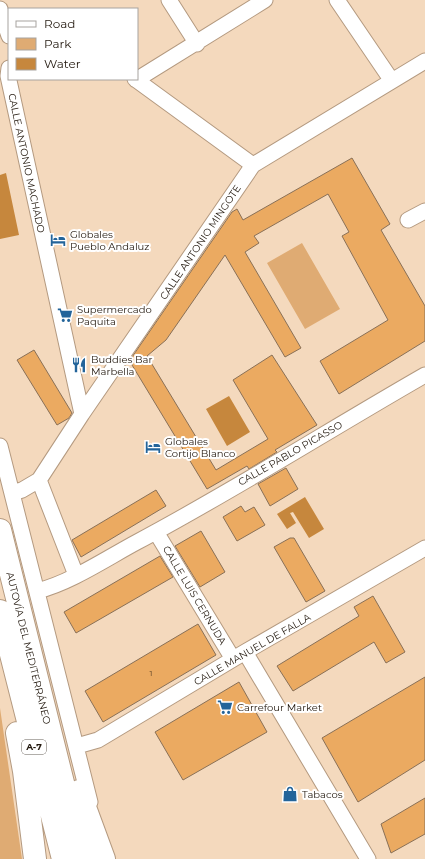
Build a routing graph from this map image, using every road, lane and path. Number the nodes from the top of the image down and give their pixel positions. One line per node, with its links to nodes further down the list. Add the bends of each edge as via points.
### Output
1 (169, 0): 6 (street)
2 (266, 0): 6 (street)
3 (337, 0): 11 (street)
4 (0, 9): 5 (street)
5 (8, 33)
6 (197, 44): 8 (street)
7 (425, 61): 11 (street, CALLE ANTONIO MINGOTE)
8 (138, 77)
9 (10, 80): 16 (street, CALLE ANTONIO MACHADO)
10 (136, 80): 12 (street)
11 (392, 81): 12 (street, CALLE ANTONIO MINGOTE)
12 (253, 165): 16 (street, CALLE ANTONIO MINGOTE)
13 (425, 211): 14 (street)
14 (408, 220)
15 (425, 374): 21 (street, CALLE PABLO PICASSO)
16 (82, 414): 18 (street, CALLE ANTONIO MINGOTE)
17 (0, 446): 19 (street)
18 (39, 480): 19 (street, CALLE ANTONIO MINGOTE); 23 (street)
19 (12, 493): 24 (street)
20 (0, 530): 28 (highway, AUTOVÍA DEL MEDITERRÁNEO / A-7)
21 (156, 532): 23 (street, CALLE PABLO PICASSO); 27 (street, CALLE LUIS CERNUDA)
22 (425, 548): 27 (street, CALLE MANUEL DE FALLA)
23 (76, 575): 24 (street, CALLE PABLO PICASSO)
24 (37, 591): 29 (street)
25 (0, 611): 26 (highway, AUTOVÍA DEL MEDITERRÁNEO / A-7)
26 (6, 635): 30 (highway, via 6,677 24,771); 31 (highway, AUTOVÍA DEL MEDITERRÁNEO / A-7)
27 (239, 655): 29 (street, CALLE MANUEL DE FALLA, via 98,740); 35 (street, CALLE LUIS CERNUDA)
28 (44, 707): 32 (highway, AUTOVÍA DEL MEDITERRÁNEO / A-7); 33 (highway, via 64,746)
29 (77, 746): 34 (street, via 93,814)
30 (35, 859)
31 (63, 859)
32 (82, 859)
33 (104, 859)
34 (112, 859)
35 (368, 859)

